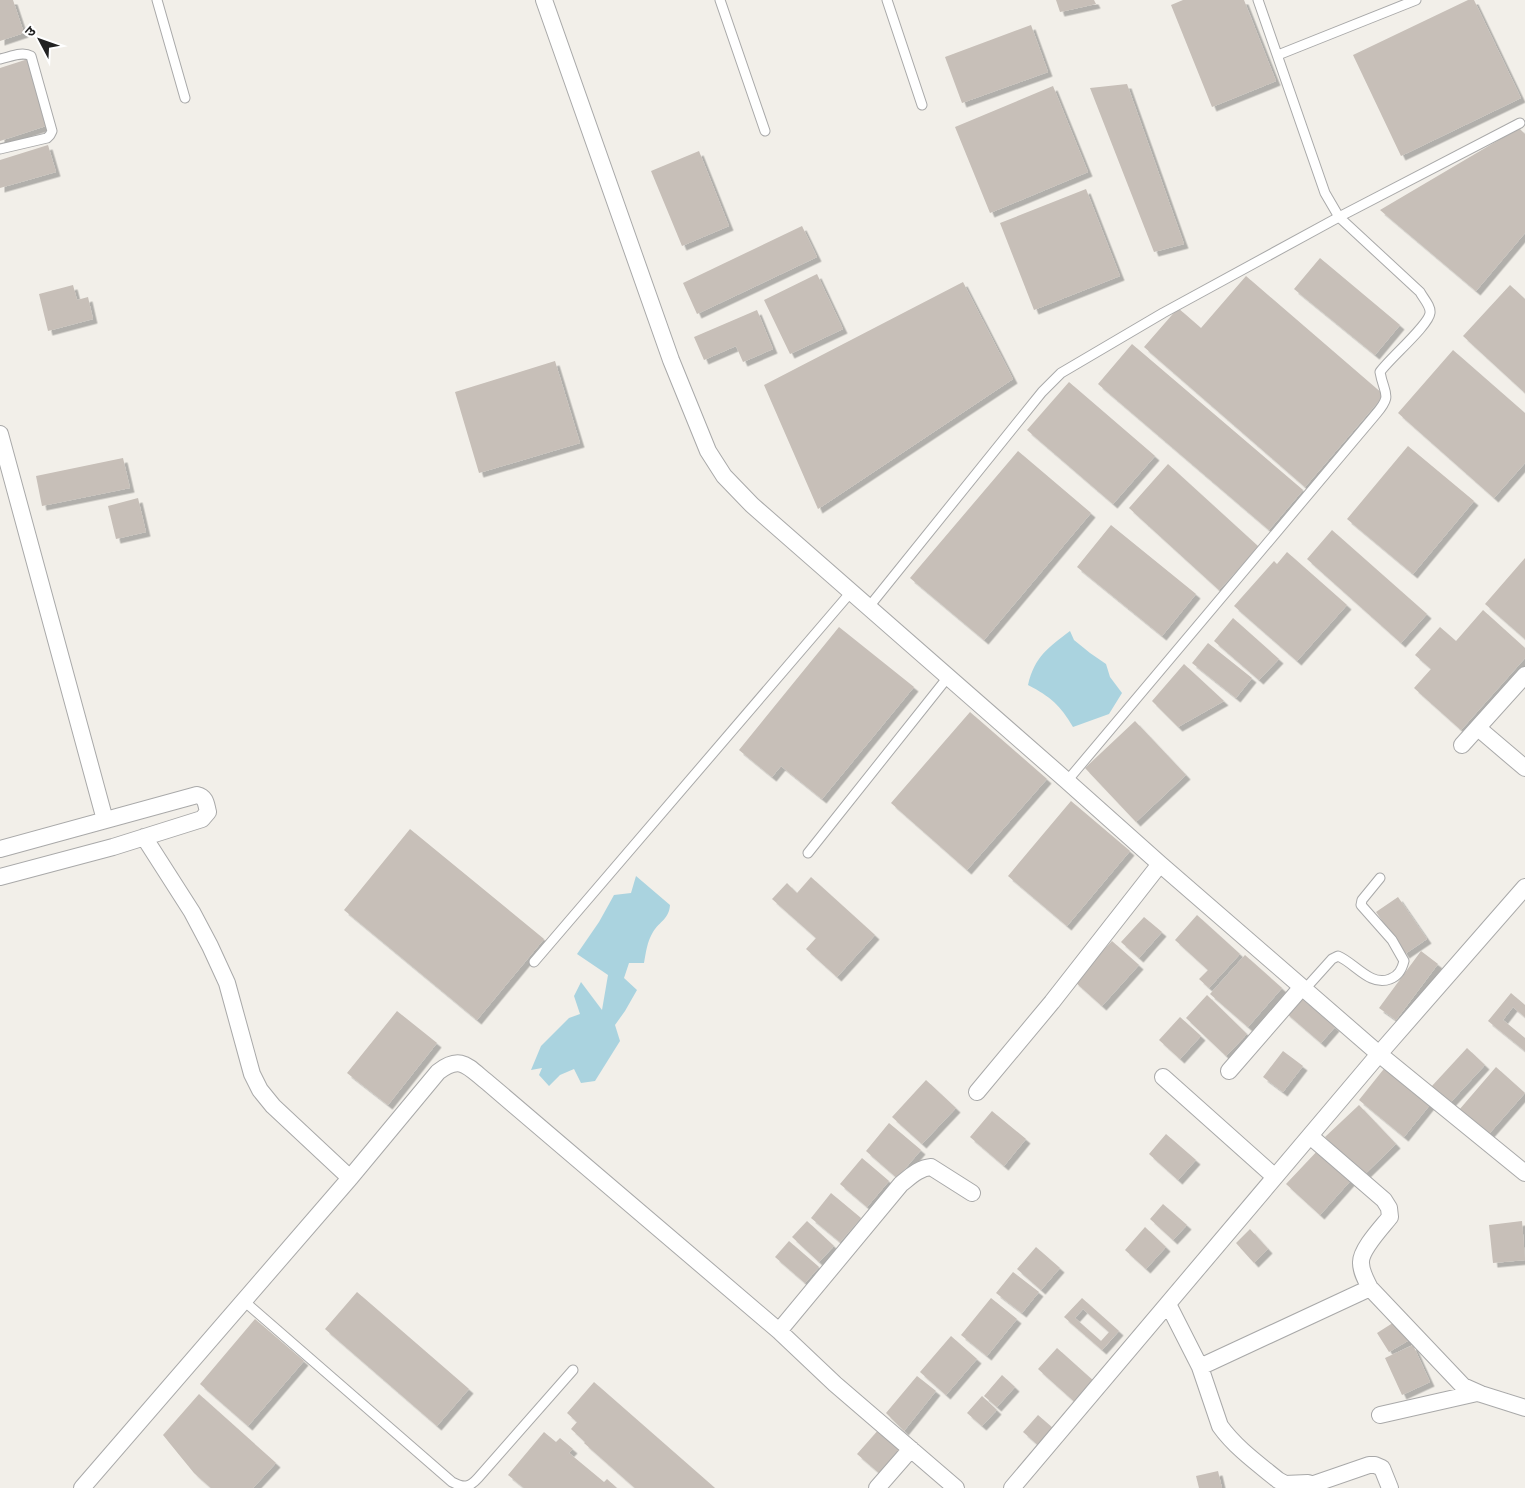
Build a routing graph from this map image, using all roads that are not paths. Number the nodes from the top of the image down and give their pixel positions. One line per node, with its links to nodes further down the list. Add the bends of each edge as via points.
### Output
1 (157, 0): 9 (lane)
2 (544, 0): 17 (street, via 671,360 708,451 724,476 752,505)
3 (720, 0): 12 (lane)
4 (887, 0): 10 (lane)
5 (1258, 0): 7 (lane)
6 (1416, 0): 7 (lane)
7 (1278, 55): 14 (lane, via 1325,193)
8 (0, 59): 13 (lane, via 21,54 31,56 52,131 46,138)
9 (185, 98)
10 (922, 104)
11 (1520, 123): 14 (lane)
12 (765, 131)
13 (0, 149)
14 (1339, 217): 18 (lane, via 1061,373 1042,392); 24 (lane, via 1420,292 1430,313 1426,323 1380,372 1387,396 1385,404)
15 (0, 434): 16 (street)
16 (5, 477): 25 (street)
17 (851, 592): 18 (street); 33 (lane)
18 (868, 608): 20 (street)
19 (1525, 675): 21 (street)
20 (948, 677): 24 (street); 28 (lane)
21 (1478, 728): 22 (street); 23 (street)
22 (1462, 745)
23 (1525, 768)
24 (1067, 781): 29 (street)
25 (105, 820): 26 (street, via 202,796 208,812 202,818); 27 (street)
26 (144, 837): 30 (street); 42 (street, via 210,946 227,984 252,1074 260,1090)
27 (0, 849)
28 (808, 853)
29 (1160, 864): 34 (street); 38 (street)
30 (0, 877)
31 (1380, 878): 34 (lane, via 1360,905 1397,947 1404,961 1401,971 1393,979 1375,980 1338,956)
32 (1525, 887): 35 (street)
33 (534, 962)
34 (1303, 988): 35 (street); 36 (street)
35 (1379, 1054): 39 (street); 40 (street)
36 (1229, 1071)
37 (1163, 1077): 41 (street)
38 (977, 1092)
39 (1310, 1136): 41 (street); 44 (street, via 1384,1200 1389,1208 1390,1217 1361,1255 1363,1275)
40 (1525, 1173)
41 (1275, 1177): 46 (street)
42 (350, 1178): 45 (street); 47 (street, via 438,1072 456,1062 487,1082)
43 (972, 1193): 47 (street, via 931,1167 917,1172 901,1184)
44 (1370, 1288): 48 (street); 50 (street, via 1463,1386)
45 (244, 1301): 49 (lane, via 452,1482 463,1487 468,1487 478,1478); 55 (street)
46 (1168, 1304): 48 (street); 58 (street)
47 (779, 1331): 53 (street)
48 (1200, 1367): 54 (street, via 1220,1426 1233,1443 1285,1484)
49 (573, 1370)
50 (1477, 1393): 51 (street); 52 (street)
51 (1525, 1408)
52 (1380, 1415)
53 (911, 1449): 56 (street); 57 (street)
54 (1312, 1486): 59 (street, via 1375,1465 1382,1468)
55 (82, 1488)
56 (877, 1488)
57 (956, 1488)
58 (1012, 1488)
59 (1390, 1488)

